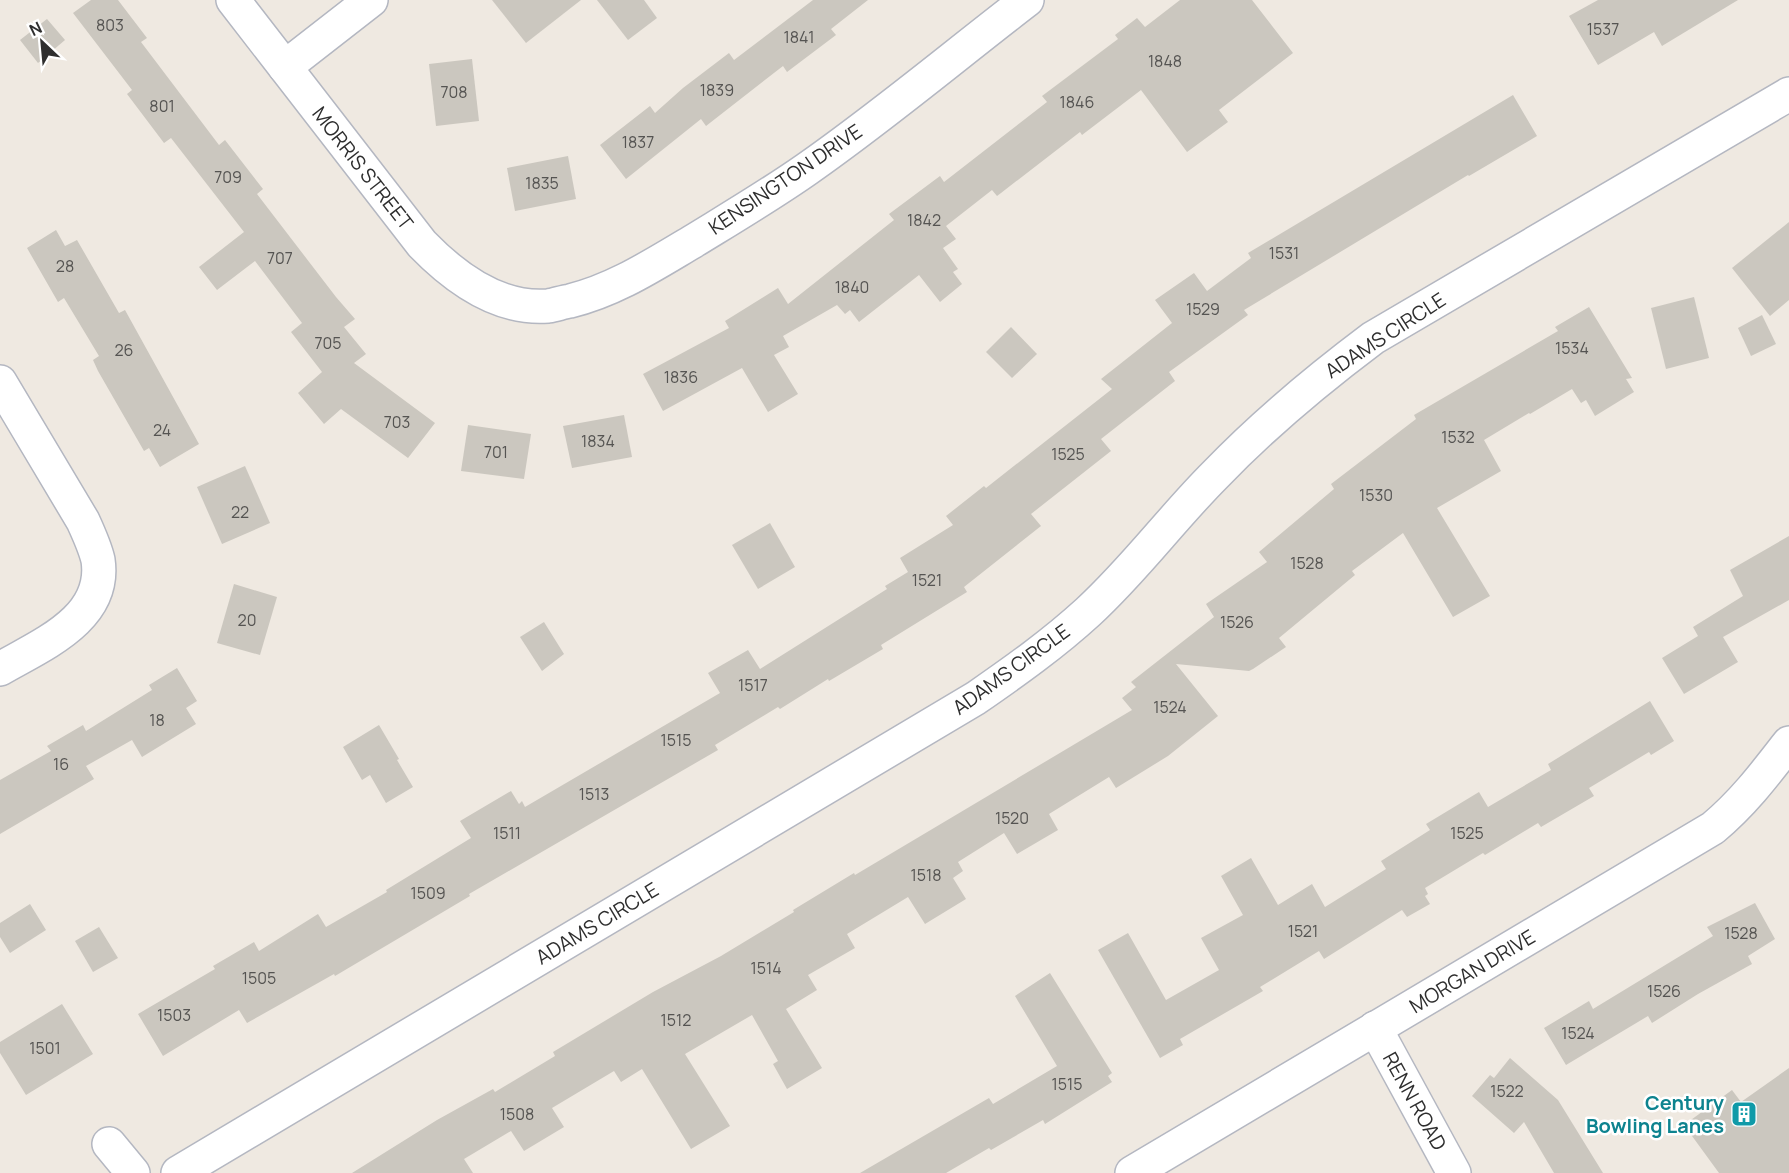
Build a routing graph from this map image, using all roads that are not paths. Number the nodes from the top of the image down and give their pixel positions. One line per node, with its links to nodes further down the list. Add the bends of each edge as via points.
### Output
1 (233, 0): 4 (street, MORRIS STREET)
2 (371, 0): 4 (street)
3 (1027, 0): 6 (street, KENSINGTON DRIVE, via 808,169 644,271 578,299 549,306)
4 (285, 66): 6 (street, MORRIS STREET, via 442,265 487,294)
5 (1789, 94): 13 (street, ADAMS CIRCLE, via 1373,338 1269,421 1088,613 976,698)
6 (518, 304)
7 (0, 381): 8 (street, via 83,521 98,561 98,580 91,602 79,617 61,633)
8 (0, 669)
9 (1789, 743): 10 (street, MORGAN DRIVE, via 1750,794 1713,828)
10 (1375, 1028): 14 (street, MORGAN DRIVE); 15 (street, RENN ROAD)
11 (109, 1144): 12 (street)
12 (134, 1173)
13 (177, 1173)
14 (1132, 1173)
15 (1454, 1173)

